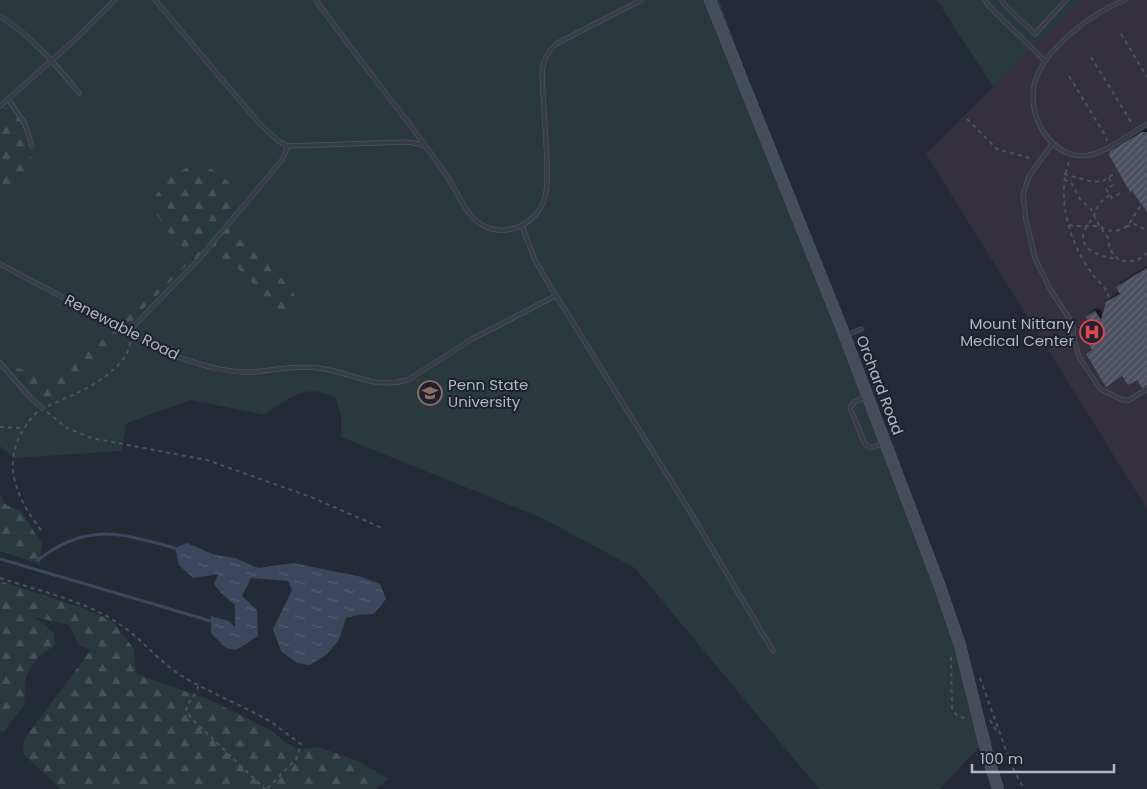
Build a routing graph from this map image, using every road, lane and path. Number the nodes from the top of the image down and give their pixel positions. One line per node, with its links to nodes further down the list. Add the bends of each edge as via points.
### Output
1 (115, 0): 13 (lane)
2 (155, 0): 27 (lane, via 258,122)
3 (316, 0): 29 (lane)
4 (641, 0): 42 (lane, via 556,44 549,51 542,72 547,186 538,214)
5 (710, 0): 54 (street, Orchard Road)
6 (986, 0): 14 (lane)
7 (1002, 0): 8 (lane, via 1035,34)
8 (1066, 0)
9 (1123, 0): 14 (lane, via 1079,28)
10 (0, 16): 13 (lane, via 28,36)
11 (1121, 34): 16 (path)
12 (1091, 57): 22 (path)
13 (52, 60): 17 (lane); 18 (lane)
14 (1045, 61): 24 (lane, via 1036,77 1034,105 1038,121)
15 (1069, 76): 23 (path)
16 (1147, 77)
17 (79, 93)
18 (8, 100): 19 (lane); 26 (lane, via 25,124)
19 (0, 106)
20 (967, 119): 30 (path, via 996,149)
21 (1147, 124): 24 (lane, via 1095,154 1074,156)
22 (1133, 125)
23 (1107, 141)
24 (1052, 144): 56 (lane, via 1029,176 1023,195 1035,258 1069,318 1079,357 1100,389 1123,400)
25 (1147, 144): 28 (path)
26 (32, 146)
27 (288, 146): 29 (lane, via 407,142); 52 (lane, via 282,160 198,260)
28 (1143, 146)
29 (428, 149): 42 (lane, via 477,221 496,229)
30 (1034, 160)
31 (1069, 162): 33 (path)
32 (1117, 172): 34 (path)
33 (1064, 174): 34 (path, via 1093,182); 35 (path)
34 (1109, 178): 37 (path, via 1113,184 1106,189)
35 (1064, 180): 39 (path, via 1071,182 1079,198); 40 (path)
36 (1116, 190): 37 (path, via 1119,194 1112,198)
37 (1110, 195): 39 (path, via 1100,201)
38 (1144, 203): 44 (path)
39 (1094, 214): 41 (path); 43 (path)
40 (1069, 225): 41 (path); 50 (path, via 1079,253 1090,272 1107,290)
41 (1088, 225): 43 (path); 47 (path, via 1083,239 1089,249)
42 (522, 226): 49 (lane, via 534,258)
43 (1100, 227): 44 (path, via 1111,231); 47 (path, via 1108,238 1110,250)
44 (1124, 228): 45 (path, via 1134,224)
45 (1147, 230)
46 (1147, 253): 47 (path, via 1134,261)
47 (1119, 259)
48 (0, 264): 52 (lane, Renewable Road)
49 (556, 296): 53 (lane, Renewable Road, via 472,339 423,372 397,383 373,383 321,368 232,370 171,355); 67 (lane)
50 (1109, 301)
51 (861, 329): 54 (lane)
52 (128, 332): 53 (lane, Renewable Road)
53 (133, 334): 58 (path, via 126,354 114,369 84,390)
54 (845, 336): 57 (street, Orchard Road)
55 (0, 363): 58 (lane)
56 (1147, 389)
57 (868, 396): 62 (street, Orchard Road); 62 (lane, via 854,402 850,408 864,444 871,448)
58 (42, 408): 60 (path); 64 (path, via 67,428 92,438 207,460 311,497)
59 (0, 427): 60 (path)
60 (20, 428): 61 (path)
61 (16, 434)
62 (886, 443): 73 (street, Orchard Road, via 960,645)
63 (12, 484): 65 (path)
64 (382, 528)
65 (41, 530)
66 (0, 578): 69 (path, via 106,615 131,632 177,673)
67 (773, 651)
68 (951, 654): 70 (path, via 952,708 960,717)
69 (198, 686): 72 (path, via 198,691 186,704 186,711); 72 (path, via 264,718 301,744 296,759)
70 (974, 716)
71 (988, 717): 74 (path)
72 (266, 789)
73 (998, 789)
74 (1024, 789)

